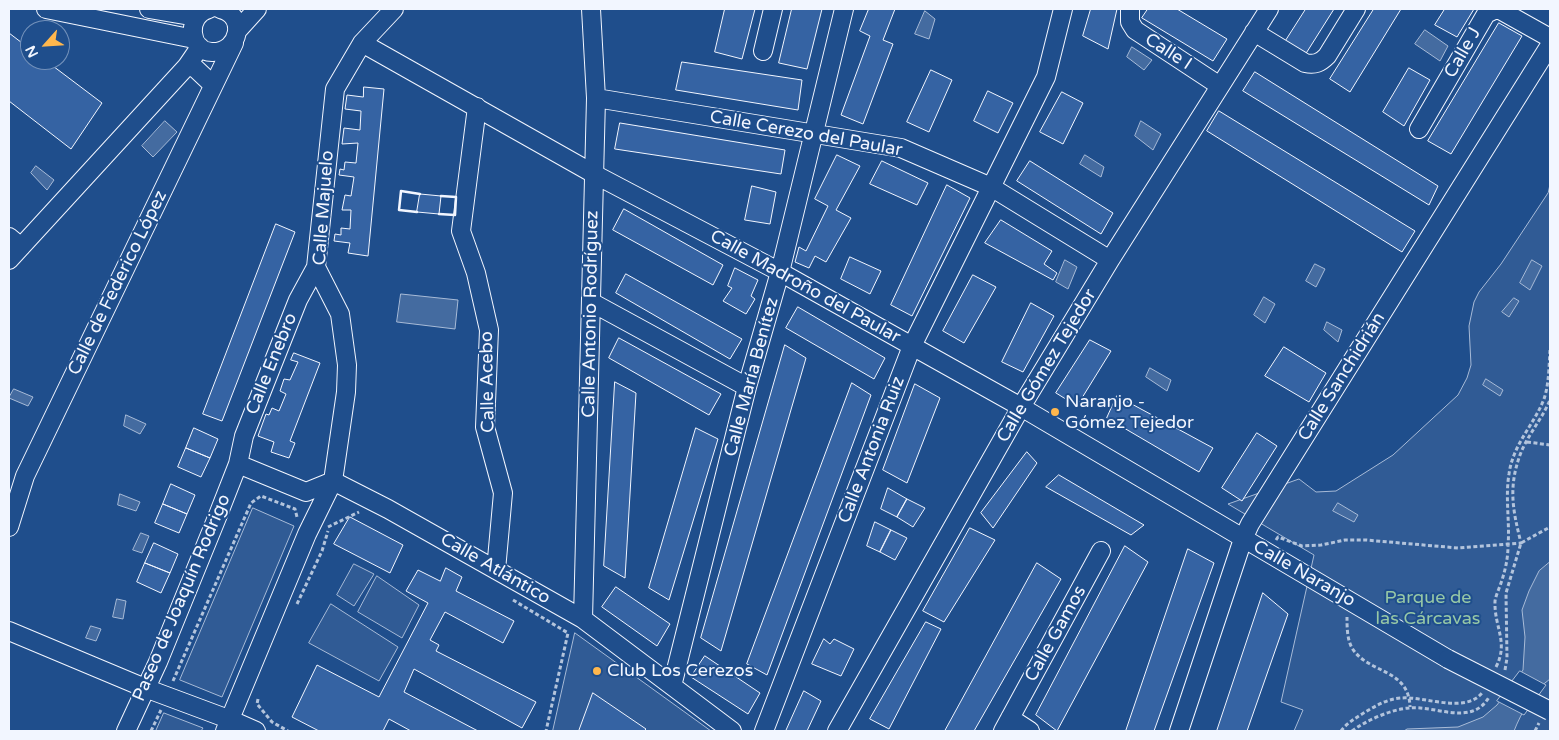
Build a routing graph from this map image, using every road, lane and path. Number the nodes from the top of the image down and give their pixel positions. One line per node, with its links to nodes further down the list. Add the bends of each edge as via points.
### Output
1 (46, 9): 16 (street, via 174,34)
2 (149, 9): 12 (street)
3 (257, 9): 14 (street)
4 (394, 9): 17 (street, Calle Majuelo)
5 (591, 9): 23 (street, Calle Antonio Rodríguez)
6 (773, 9): 19 (street)
7 (844, 9): 26 (street, Calle María Benítez)
8 (1063, 9): 28 (street, Calle Antonia Ruiz, via 1046,77)
9 (1130, 9): 22 (street, Calle I, via 1130,22 1135,30)
10 (1268, 9): 13 (street, Calle Gómez Tejedor)
11 (1356, 9): 13 (street, via 1327,56 1313,64 1305,63)
12 (220, 11): 14 (street, via 235,20); 16 (street, via 192,28)
13 (1254, 32): 22 (street, Calle Gómez Tejedor)
14 (236, 36): 16 (street, via 224,51 210,52); 21 (street, Calle de Federico López)
15 (1550, 38): 25 (street, Calle J, via 1500,10 1486,14)
16 (197, 43): 20 (street)
17 (362, 43): 24 (street, Calle Madroño del Paular); 32 (street, Calle Majuelo, via 335,89)
18 (1550, 45): 49 (street, Calle Sanchidrián)
19 (763, 51)
20 (187, 66): 21 (street, via 195,68); 29 (street)
21 (213, 85): 48 (street, Calle de Federico López, via 25,476)
22 (1220, 86): 31 (street, Calle Gómez Tejedor)
23 (596, 98): 26 (street, Calle Cerezo del Paular); 27 (street, Calle Antonio Rodríguez)
24 (477, 107): 27 (street, Calle Madroño del Paular); 53 (street, Calle Acebo, via 461,231 476,273 489,330 485,428 503,493)
25 (1419, 129)
26 (814, 134): 28 (street, Calle Cerezo del Paular, via 901,148); 33 (street, Calle María Benítez)
27 (594, 174): 33 (street, Calle Madroño del Paular); 34 (street, Calle Antonio Rodríguez)
28 (992, 187): 31 (street, Calle Cerezo del Paular); 35 (street, Calle Antonia Ruiz)
29 (15, 242): 30 (street)
30 (9, 260)
31 (1110, 260): 39 (street, Calle Gómez Tejedor)
32 (316, 267): 42 (street, Calle Enebro, via 298,300 244,436); 43 (street, Calle Majuelo, via 340,314 347,365)
33 (780, 272): 35 (street, Calle Madroño del Paular); 37 (street, Calle María Benítez)
34 (592, 302): 37 (street); 57 (street, Calle Antonio Rodríguez)
35 (912, 346): 39 (street, Calle Madroño del Paular); 76 (street, Calle Antonia Ruiz)
36 (1550, 350): 50 (path, via 1544,399 1520,440 1509,472)
37 (747, 387): 60 (street, Calle María Benítez)
38 (1550, 400): 40 (path)
39 (1021, 407): 49 (street, Calle Madroño del Paular); 77 (street, Calle Gómez Tejedor)
40 (1527, 442): 41 (path); 50 (path, via 1520,454 1513,487 1512,507 1521,544)
41 (1550, 445)
42 (238, 464): 43 (street, via 306,492); 62 (street, Paseo de Joaquín Rodrigo)
43 (333, 482): 46 (street); 53 (street, Calle Atlántico, via 388,508)
44 (367, 514): 47 (path, via 360,511)
45 (332, 517): 47 (path)
46 (311, 526): 47 (path, via 322,530); 63 (path, via 298,521 294,509 262,496 250,503); 68 (street)
47 (330, 526): 56 (path)
48 (9, 527)
49 (1242, 538): 52 (street, Calle Naranjo); 79 (street, Calle Sanchidrián)
50 (1508, 545): 52 (path, via 1458,548 1345,540 1302,546 1278,537); 59 (path, via 1495,602 1502,645 1501,657)
51 (1101, 551): 69 (street, Calle Gamos)
52 (1270, 554): 55 (street, Calle Naranjo)
53 (496, 570): 57 (street, Calle Atlántico)
54 (509, 598): 74 (path, via 568,633)
55 (1345, 598): 65 (path, via 1348,637 1352,647 1363,659 1398,680); 67 (street, Calle Naranjo, bridge, via 1448,659)
56 (296, 608)
57 (583, 619): 60 (street, Calle Atlántico)
58 (9, 631): 62 (street)
59 (1493, 672)
60 (672, 686): 75 (street, Calle Atlántico)
61 (1485, 687): 65 (path, via 1481,695 1460,703)
62 (145, 688): 63 (street); 70 (street, Paseo de Joaquín Rodrigo)
63 (167, 696): 68 (street); 71 (path)
64 (258, 696): 73 (path, via 257,704 272,722)
65 (1409, 698): 66 (path); 80 (path, via 1384,702)
66 (1410, 708)
67 (1550, 711)
68 (228, 725): 72 (street)
69 (1007, 725): 78 (street, Calle Gamos)
70 (126, 731)
71 (151, 731)
72 (256, 731)
73 (288, 731)
74 (546, 731)
75 (732, 731)
76 (764, 731)
77 (838, 731)
78 (1030, 731)
79 (1178, 731)
80 (1341, 731)

